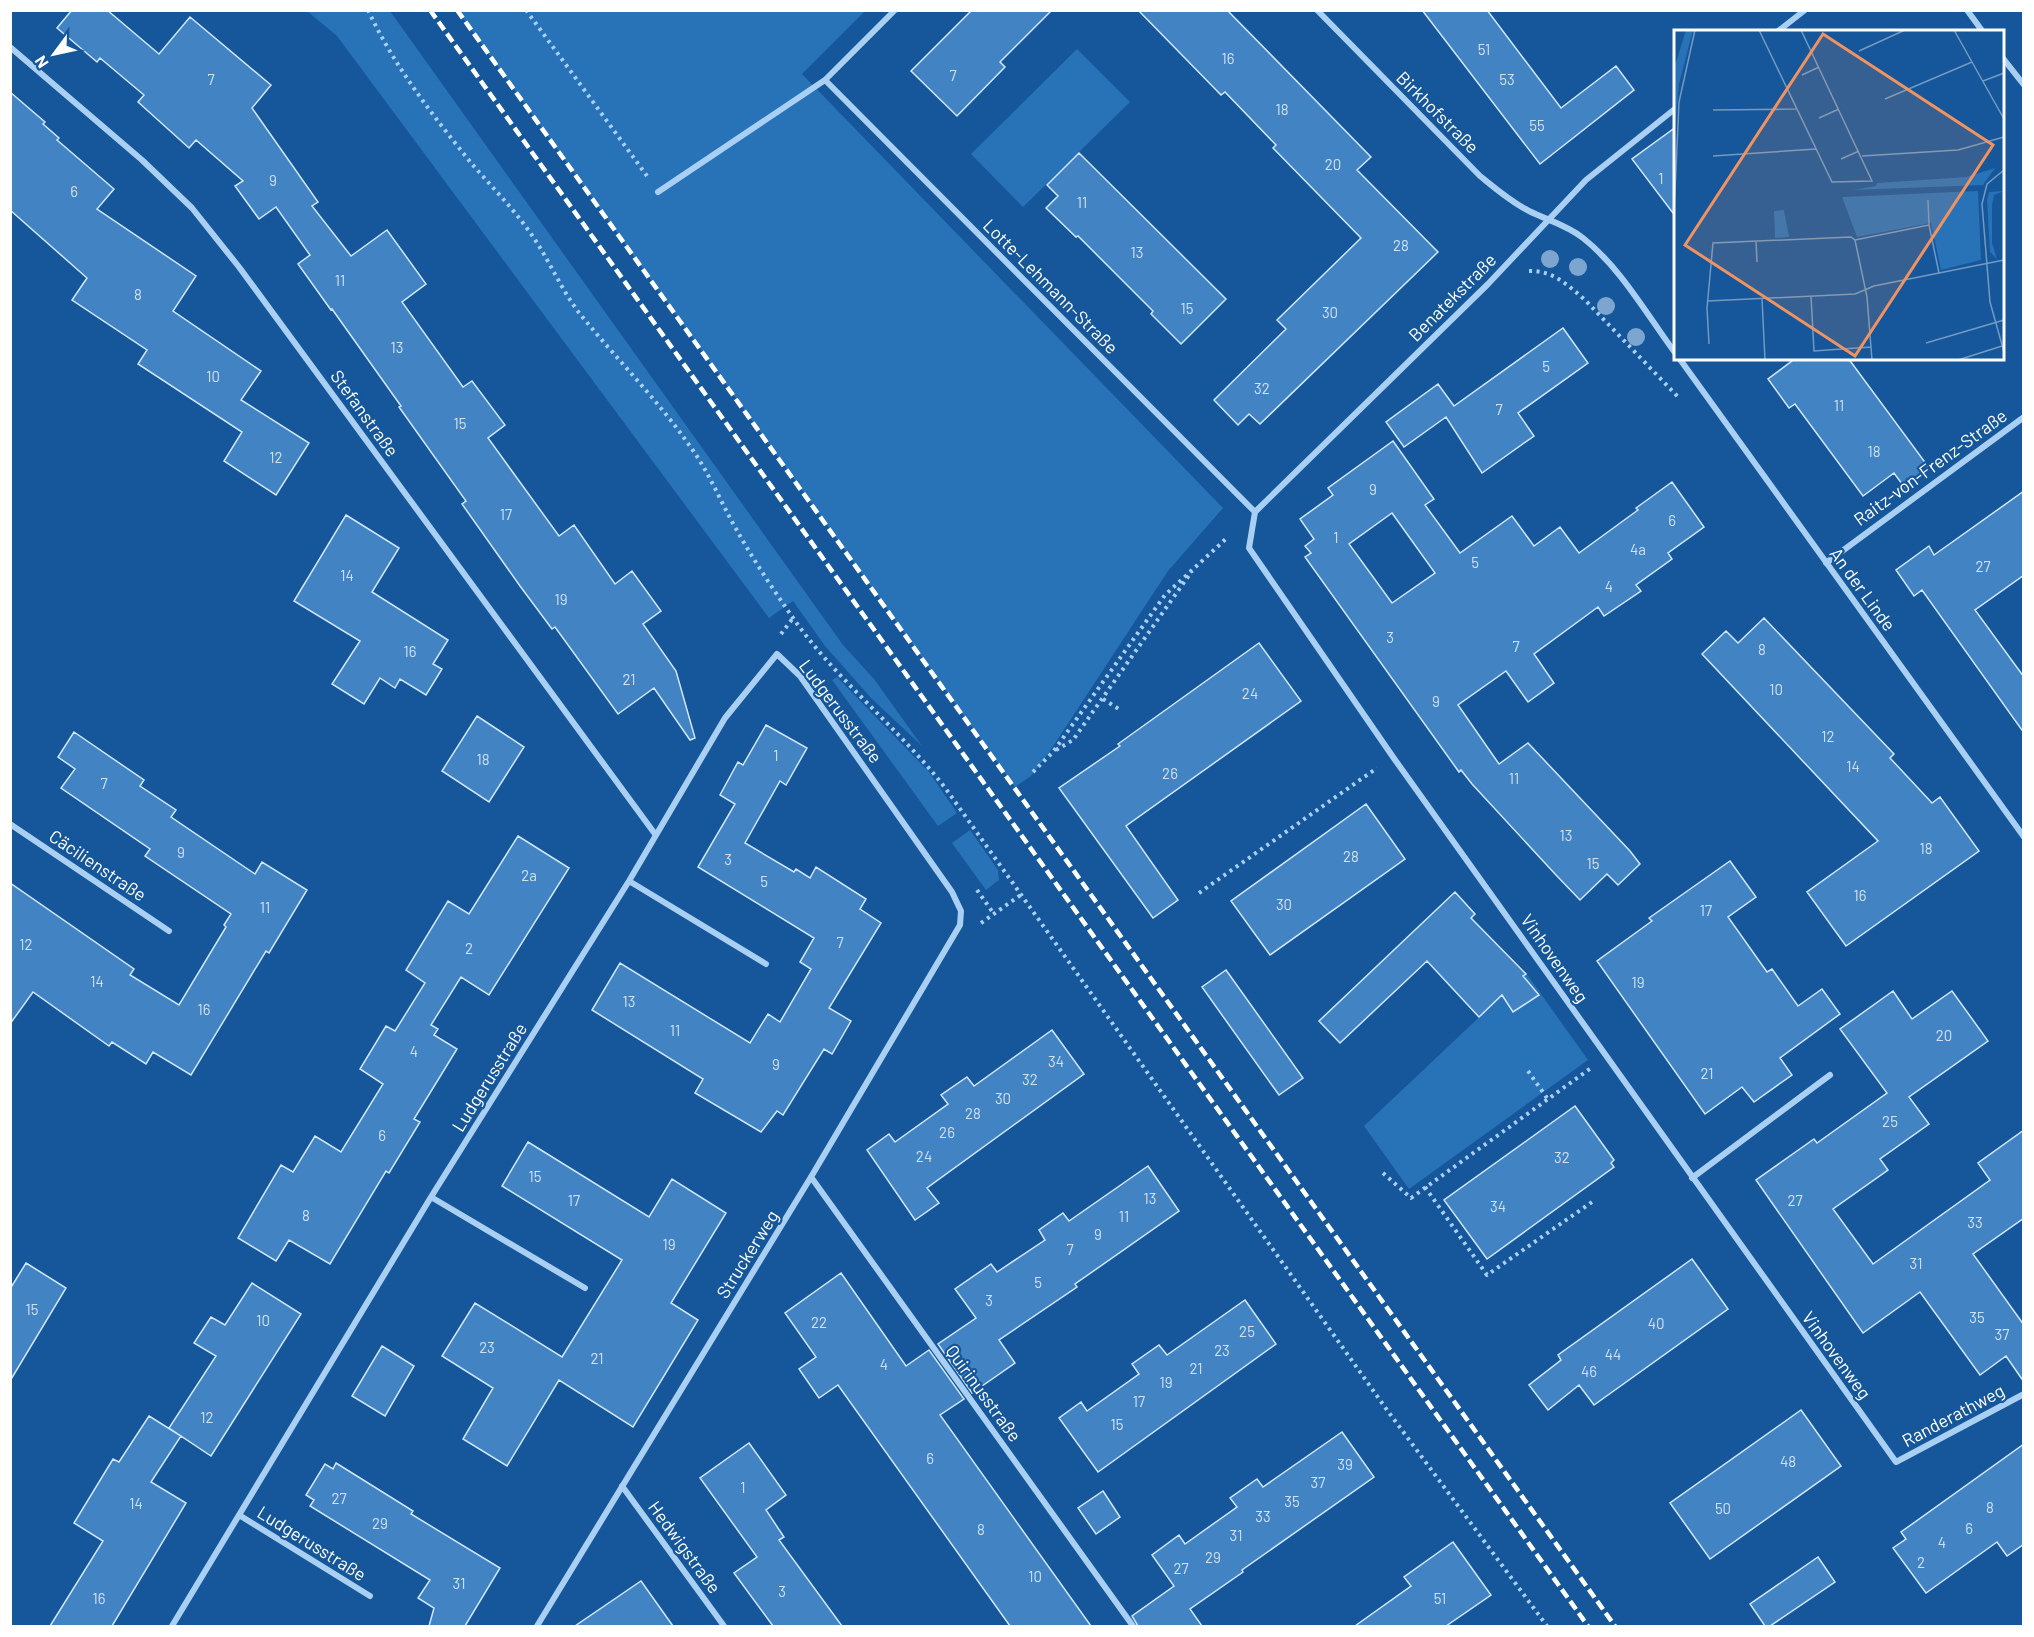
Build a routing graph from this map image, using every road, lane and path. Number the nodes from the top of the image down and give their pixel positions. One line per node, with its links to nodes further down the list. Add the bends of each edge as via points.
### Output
1 (368, 10): 56 (path, via 423,100 528,229 571,302 696,456 736,530 793,618 836,672 897,732 946,789 1387,1410)
2 (526, 10): 14 (path)
3 (895, 10): 11 (street)
4 (1317, 10): 15 (street, Birkhofstraße, via 1480,176 1512,202)
5 (1805, 10): 7 (street)
6 (1968, 10): 8 (street)
7 (1780, 30)
8 (1982, 30)
9 (10, 47): 29 (street, Stefanstraße, via 192,208)
10 (2004, 60): 12 (street)
11 (825, 80): 14 (street); 21 (street, Lotte-Lehmann-Straße)
12 (2024, 85)
13 (1674, 110): 15 (street, Benatekstraße, via 1586,180)
14 (658, 192)
15 (1548, 220): 16 (street, Benatekstraße); 17 (street, via 1582,237 1599,253)
16 (1488, 284): 19 (path, via 1529,271 1555,276 1586,301); 21 (street, Benatekstraße)
17 (1674, 351)
18 (1680, 360): 22 (street, An der Linde)
19 (1683, 401)
20 (2024, 417): 22 (street, Raitz-von-Frenz-Straße)
21 (1255, 512): 26 (street, Vinhovenweg, via 1249,548)
22 (1826, 563): 30 (street, An der Linde)
23 (1103, 699): 24 (path); 25 (path, via 1073,740); 25 (path, via 1198,563 1165,595)
24 (1122, 711)
25 (1053, 752): 27 (path)
26 (1393, 757): 33 (path); 36 (street, Vinhovenweg)
27 (1033, 772)
28 (10, 824): 34 (street, Cäcilienstraße)
29 (655, 834): 31 (street, Ludgerusstraße); 32 (street, Ludgerusstraße, via 725,718 777,654 800,676)
30 (2024, 837)
31 (629, 881): 35 (street); 44 (street, Ludgerusstraße)
32 (952, 892): 41 (street, Struckerweg, via 961,911 960,925)
33 (1199, 893)
34 (169, 931)
35 (766, 964)
36 (1607, 1058): 39 (path); 42 (street, Vinhovenweg)
37 (1528, 1071): 39 (path)
38 (1830, 1075): 42 (street)
39 (1547, 1098): 43 (path)
40 (1383, 1173): 43 (path, via 1411,1198)
41 (812, 1177): 49 (street, Struckerweg); 55 (street, Quirinusstraße)
42 (1692, 1178): 48 (street, Vinhovenweg)
43 (1425, 1187): 45 (path, via 1487,1275)
44 (431, 1197): 46 (street); 50 (street, Ludgerusstraße)
45 (1592, 1202)
46 (585, 1288)
47 (2024, 1394): 48 (street, Randerathweg)
48 (1896, 1462)
49 (622, 1486): 53 (street, Struckerweg); 54 (street, Hedwigstraße)
50 (239, 1515): 51 (street, Ludgerusstraße); 52 (street, Ludgerusstraße)
51 (370, 1596)
52 (172, 1626)
53 (537, 1626)
54 (724, 1626)
55 (1133, 1626)
56 (1547, 1626)

